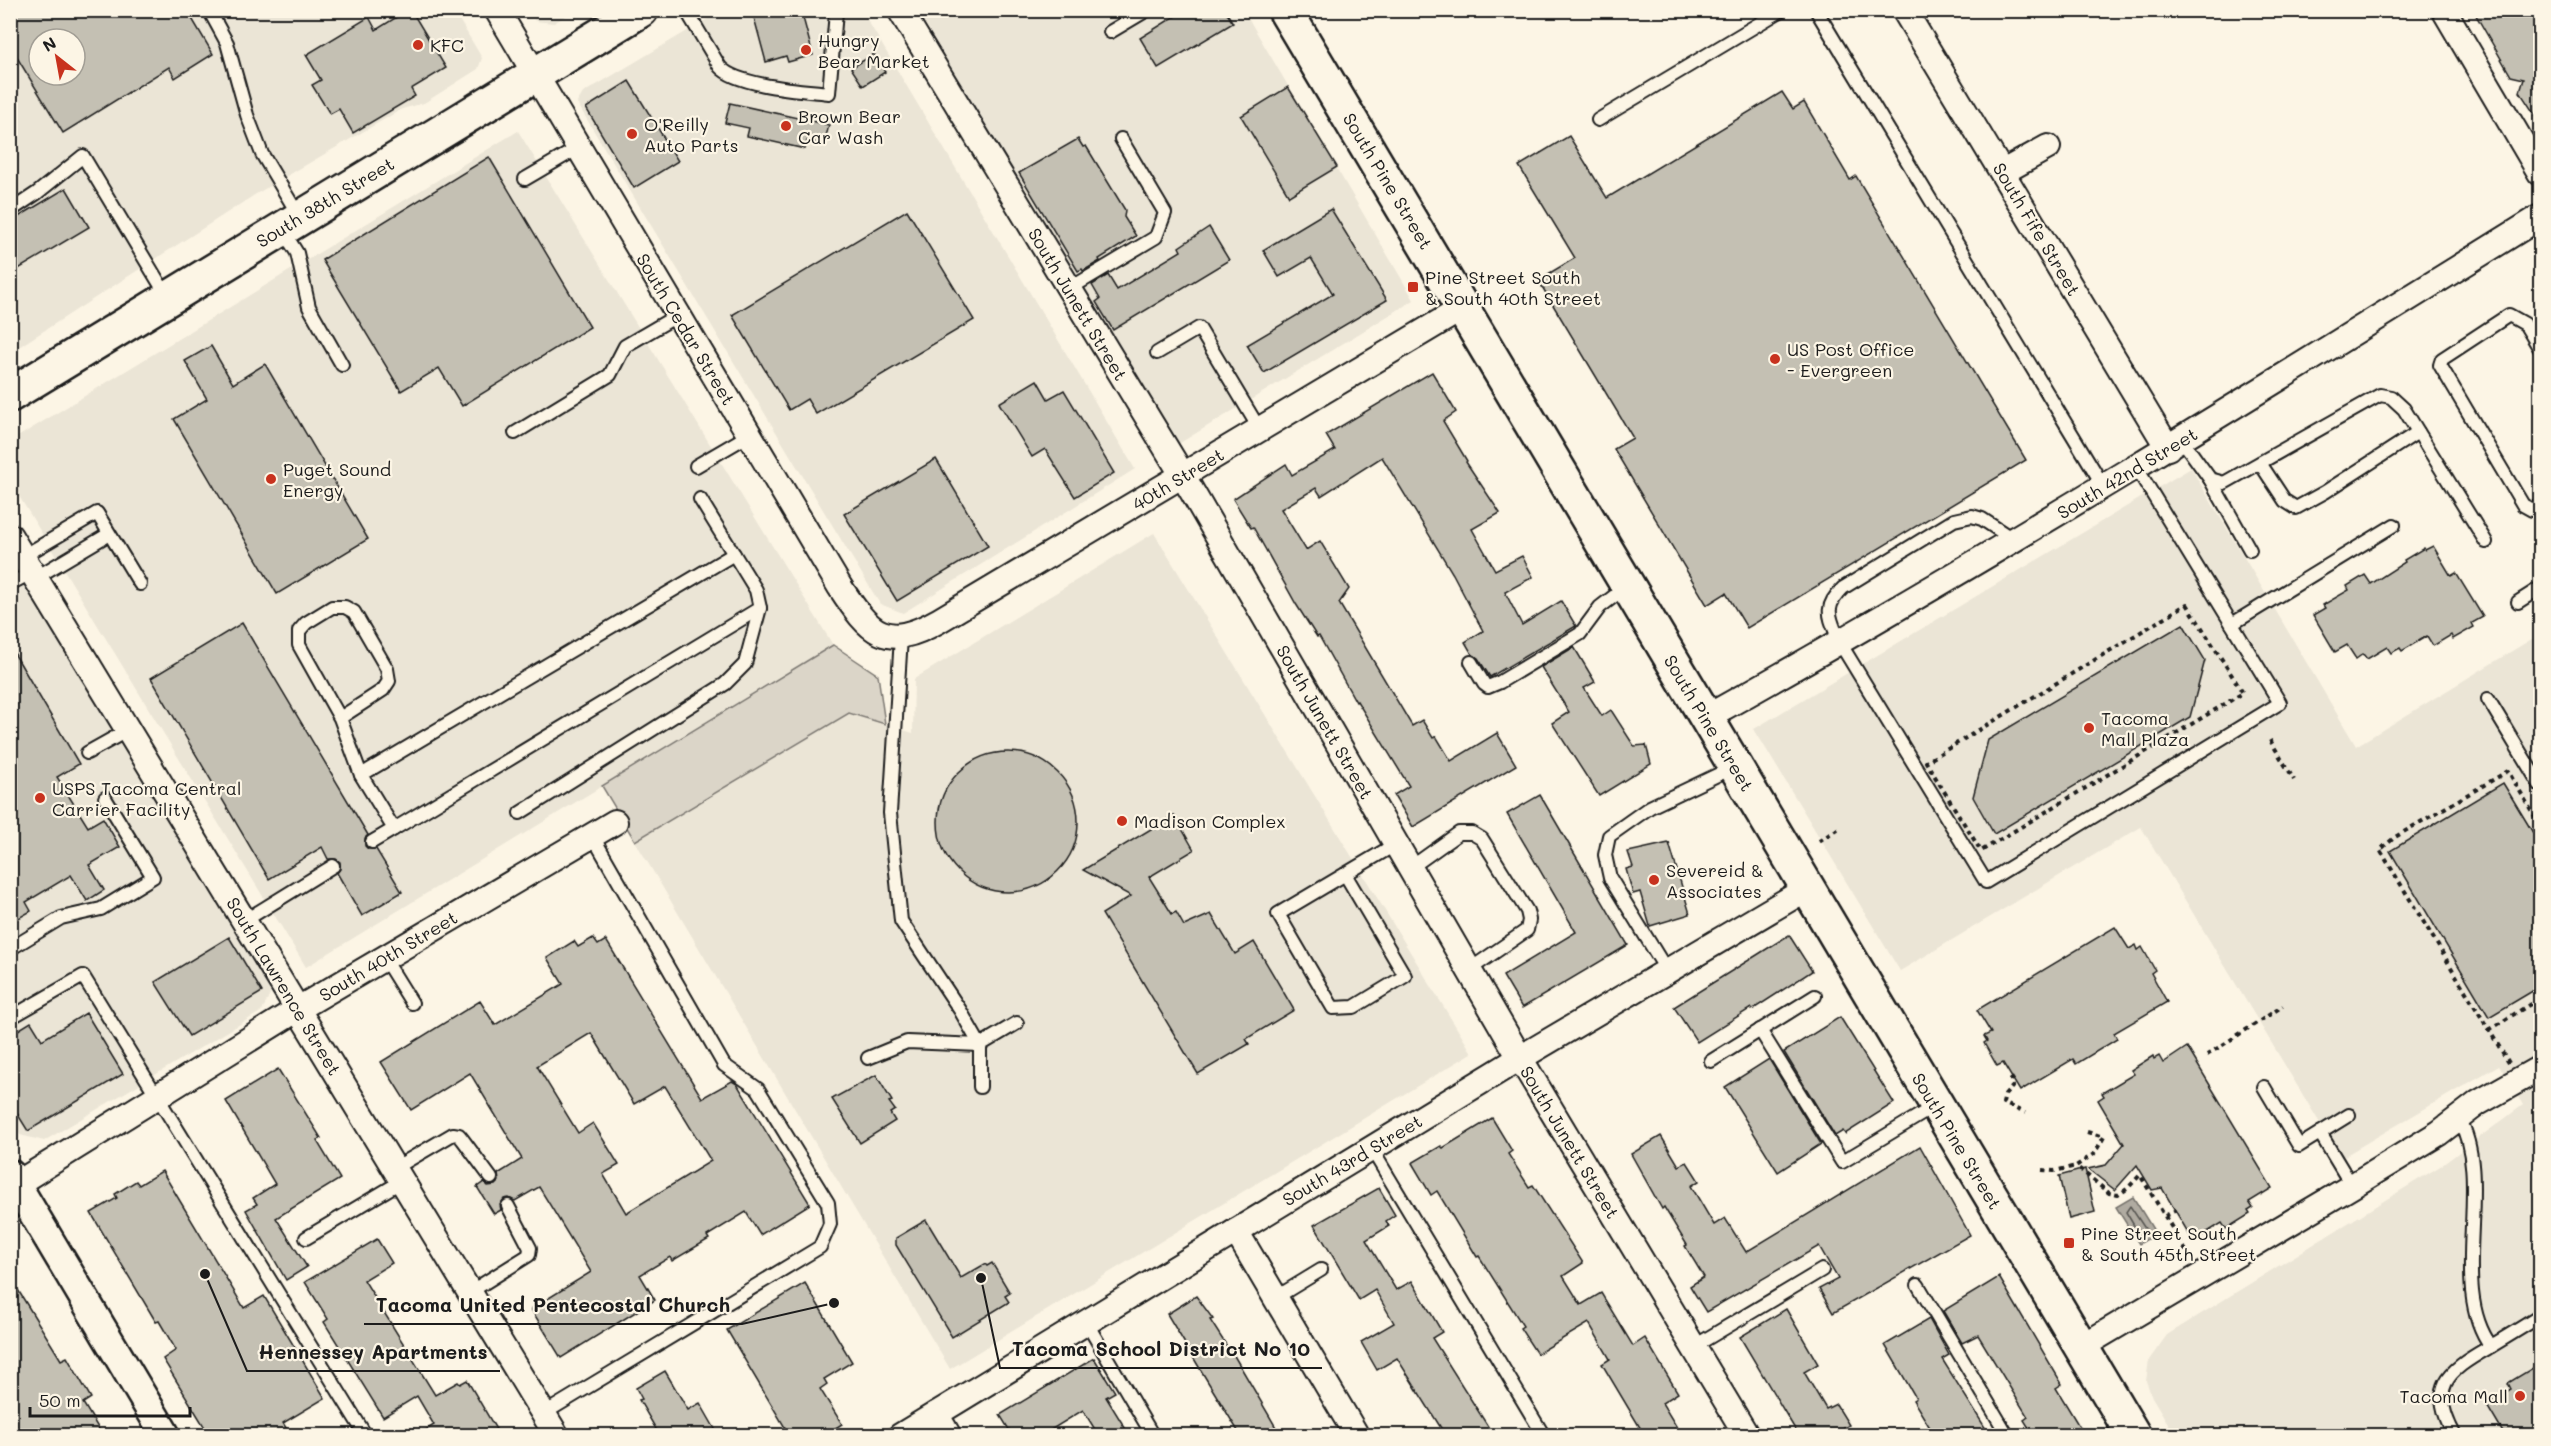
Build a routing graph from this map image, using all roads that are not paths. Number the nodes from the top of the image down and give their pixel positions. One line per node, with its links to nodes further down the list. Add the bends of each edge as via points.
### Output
1 (208, 10): 24 (lane, via 227,43 247,115)
2 (497, 10): 14 (street, South Cedar Street)
3 (641, 10): 14 (main road, South 38th Street)
4 (686, 10): 12 (lane, via 726,73 746,81 828,93)
5 (900, 10): 25 (street, South Junett Street)
6 (1147, 10): 13 (lane)
7 (1284, 10): 27 (main road, South Pine Street)
8 (1782, 10): 15 (lane)
9 (1816, 10): 43 (lane)
10 (1904, 10): 19 (street, South Fife Street)
11 (2444, 10): 20 (street)
12 (837, 11)
13 (1110, 32)
14 (535, 76): 18 (street, South Cedar Street); 24 (main road, South 38th Street)
15 (1598, 120)
16 (1121, 139): 25 (lane, via 1165,213 1156,237)
17 (2048, 147): 19 (street)
18 (578, 148): 21 (lane); 28 (street, South Cedar Street)
19 (2003, 172): 37 (street, South Fife Street)
20 (2541, 173)
21 (525, 179)
22 (10, 211): 26 (lane, via 83,156)
23 (2541, 218): 37 (street, South 42nd Street)
24 (291, 223): 26 (main road, South 38th Street); 31 (lane, via 309,307)
25 (1069, 289): 41 (street, South Junett Street)
26 (168, 298): 32 (main road, South 38th Street)
27 (1463, 308): 33 (street, 40th Street); 55 (main road, South Pine Street)
28 (678, 315): 35 (lane, via 625,346 610,375); 36 (street, South Cedar Street)
29 (2541, 349): 45 (lane, via 2525,324 2509,315 2442,359 2440,365 2523,505)
30 (1157, 353): 33 (lane, via 1199,328)
31 (342, 365)
32 (10, 395)
33 (1260, 430): 41 (street, 40th Street)
34 (2418, 432): 38 (lane, via 2404,409 2391,397 2380,395); 38 (lane, via 2296,508 2285,501); 49 (lane)
35 (515, 433)
36 (749, 435): 39 (lane); 60 (street, South Cedar Street, via 855,610 869,626)
37 (2175, 444): 40 (street, South 42nd Street); 42 (lane)
38 (2260, 463): 42 (lane, via 2224,483)
39 (696, 466)
40 (2136, 467): 43 (street, South 42nd Street); 59 (lane)
41 (1183, 476): 60 (street, 40th Street, via 938,621); 77 (street, South Junett Street)
42 (2210, 479): 50 (lane)
43 (2104, 487): 48 (street, South 42nd Street)
44 (700, 499): 51 (lane)
45 (2536, 507)
46 (2394, 525): 59 (lane)
47 (109, 534): 52 (lane); 52 (lane, via 97,513); 54 (lane)
48 (2014, 540): 61 (street, South 42nd Street); 61 (lane, via 1982,519 1972,516 1954,520 1843,588 1832,599 1829,613)
49 (2486, 542)
50 (2250, 550)
51 (734, 554): 58 (lane, via 756,590); 69 (lane)
52 (25, 561): 53 (lane); 66 (street, South Lawrence Street)
53 (10, 584)
54 (140, 584)
55 (1627, 586): 62 (lane, via 1600,607 1580,634 1500,682 1488,687); 64 (main road, South Pine Street)
56 (2541, 588): 57 (lane)
57 (2518, 602)
58 (760, 608): 72 (lane, via 745,664 725,684); 74 (lane)
59 (2232, 624): 61 (lane, via 2280,703 1986,882)
60 (895, 636): 93 (lane, via 890,813 901,921)
61 (1840, 643): 64 (street, South 42nd Street)
62 (1471, 662)
63 (2488, 699): 70 (lane)
64 (1707, 717): 68 (main road, South Pine Street)
65 (340, 718): 65 (lane, via 383,690 389,681 387,669 354,612 332,607 299,631 299,645); 69 (lane)
66 (128, 730): 67 (lane); 82 (street, South Lawrence Street)
67 (87, 753)
68 (1735, 766): 81 (main road, South Pine Street); 86 (lane, via 1650,807 1609,836 1605,855 1610,878)
69 (361, 775): 74 (lane)
70 (2541, 785)
71 (105, 798): 83 (lane, via 153,877 101,909 61,918)
72 (520, 813)
73 (615, 822): 75 (street, South 40th Street)
74 (394, 829): 76 (lane)
75 (592, 835): 84 (street, South 40th Street); 123 (lane, via 724,1065 758,1089 828,1203 831,1224 820,1247)
76 (372, 842)
77 (1396, 844): 79 (street, South Junett Street); 80 (lane)
78 (333, 866): 82 (lane)
79 (1410, 868): 85 (street, South Junett Street); 85 (lane, via 1459,834 1472,832 1482,839 1527,911 1527,930)
80 (1345, 874): 80 (lane, via 1278,914 1333,1008 1354,1007 1405,976)
81 (1808, 888): 86 (street, South 43rd Street); 101 (main road, South Pine Street)
82 (244, 921): 89 (street, South Lawrence Street)
83 (10, 949)
84 (384, 958): 88 (lane); 89 (street, South 40th Street)
85 (1469, 970): 95 (street, South Junett Street)
86 (1666, 971): 95 (street, South 43rd Street)
87 (1815, 996): 92 (lane)
88 (412, 1003)
89 (298, 1009): 100 (street, South 40th Street); 106 (street, South Lawrence Street)
90 (10, 1018): 100 (lane, via 83,976)
91 (1017, 1023): 93 (lane)
92 (1760, 1030): 96 (lane); 101 (lane, via 1842,1162)
93 (981, 1045): 94 (lane, via 907,1042); 98 (lane)
94 (868, 1058)
95 (1520, 1058): 105 (street, South 43rd Street); 121 (street, South Junett Street)
96 (1711, 1060)
97 (2541, 1068): 103 (street, via 2478,1103)
98 (980, 1087)
99 (2264, 1088): 104 (lane, via 2299,1146)
100 (158, 1096): 108 (street, South 40th Street); 126 (lane)
101 (1936, 1106): 122 (main road, South Pine Street)
102 (2349, 1115): 104 (lane)
103 (2459, 1119): 109 (street); 120 (lane, via 2467,1132 2471,1155 2472,1290 2483,1335)
104 (2320, 1133): 109 (lane)
105 (1371, 1148): 111 (street, South 43rd Street); 132 (lane)
106 (399, 1175): 107 (lane, via 453,1134 459,1135); 112 (lane); 116 (street, South Lawrence Street)
107 (491, 1178)
108 (13, 1182): 125 (street)
109 (2352, 1186): 122 (street)
110 (508, 1206): 116 (lane, via 530,1248 529,1255)
111 (1236, 1231): 117 (street); 119 (street, South 43rd Street)
112 (306, 1238)
113 (1321, 1270): 117 (lane)
114 (1821, 1270): 121 (lane)
115 (1918, 1285): 134 (lane)
116 (470, 1292): 123 (street, South Lawrence Street)
117 (1275, 1298): 131 (street)
118 (2541, 1316): 120 (lane)
119 (1086, 1322): 124 (street, South 43rd Street); 130 (lane)
120 (2491, 1346): 136 (lane, via 2464,1361 2445,1380 2442,1406)
121 (1693, 1347): 133 (street, South Junett Street)
122 (2081, 1347): 135 (main road, South Pine Street)
123 (543, 1413): 127 (street, South Lawrence Street)
124 (936, 1414): 128 (street, South 43rd Street); 129 (street)
125 (166, 1436)
126 (366, 1436)
127 (557, 1436)
128 (900, 1436)
129 (950, 1436)
130 (1153, 1436)
131 (1357, 1436)
132 (1544, 1436)
133 (1747, 1436)
134 (2008, 1436)
135 (2134, 1436)
136 (2455, 1436)

